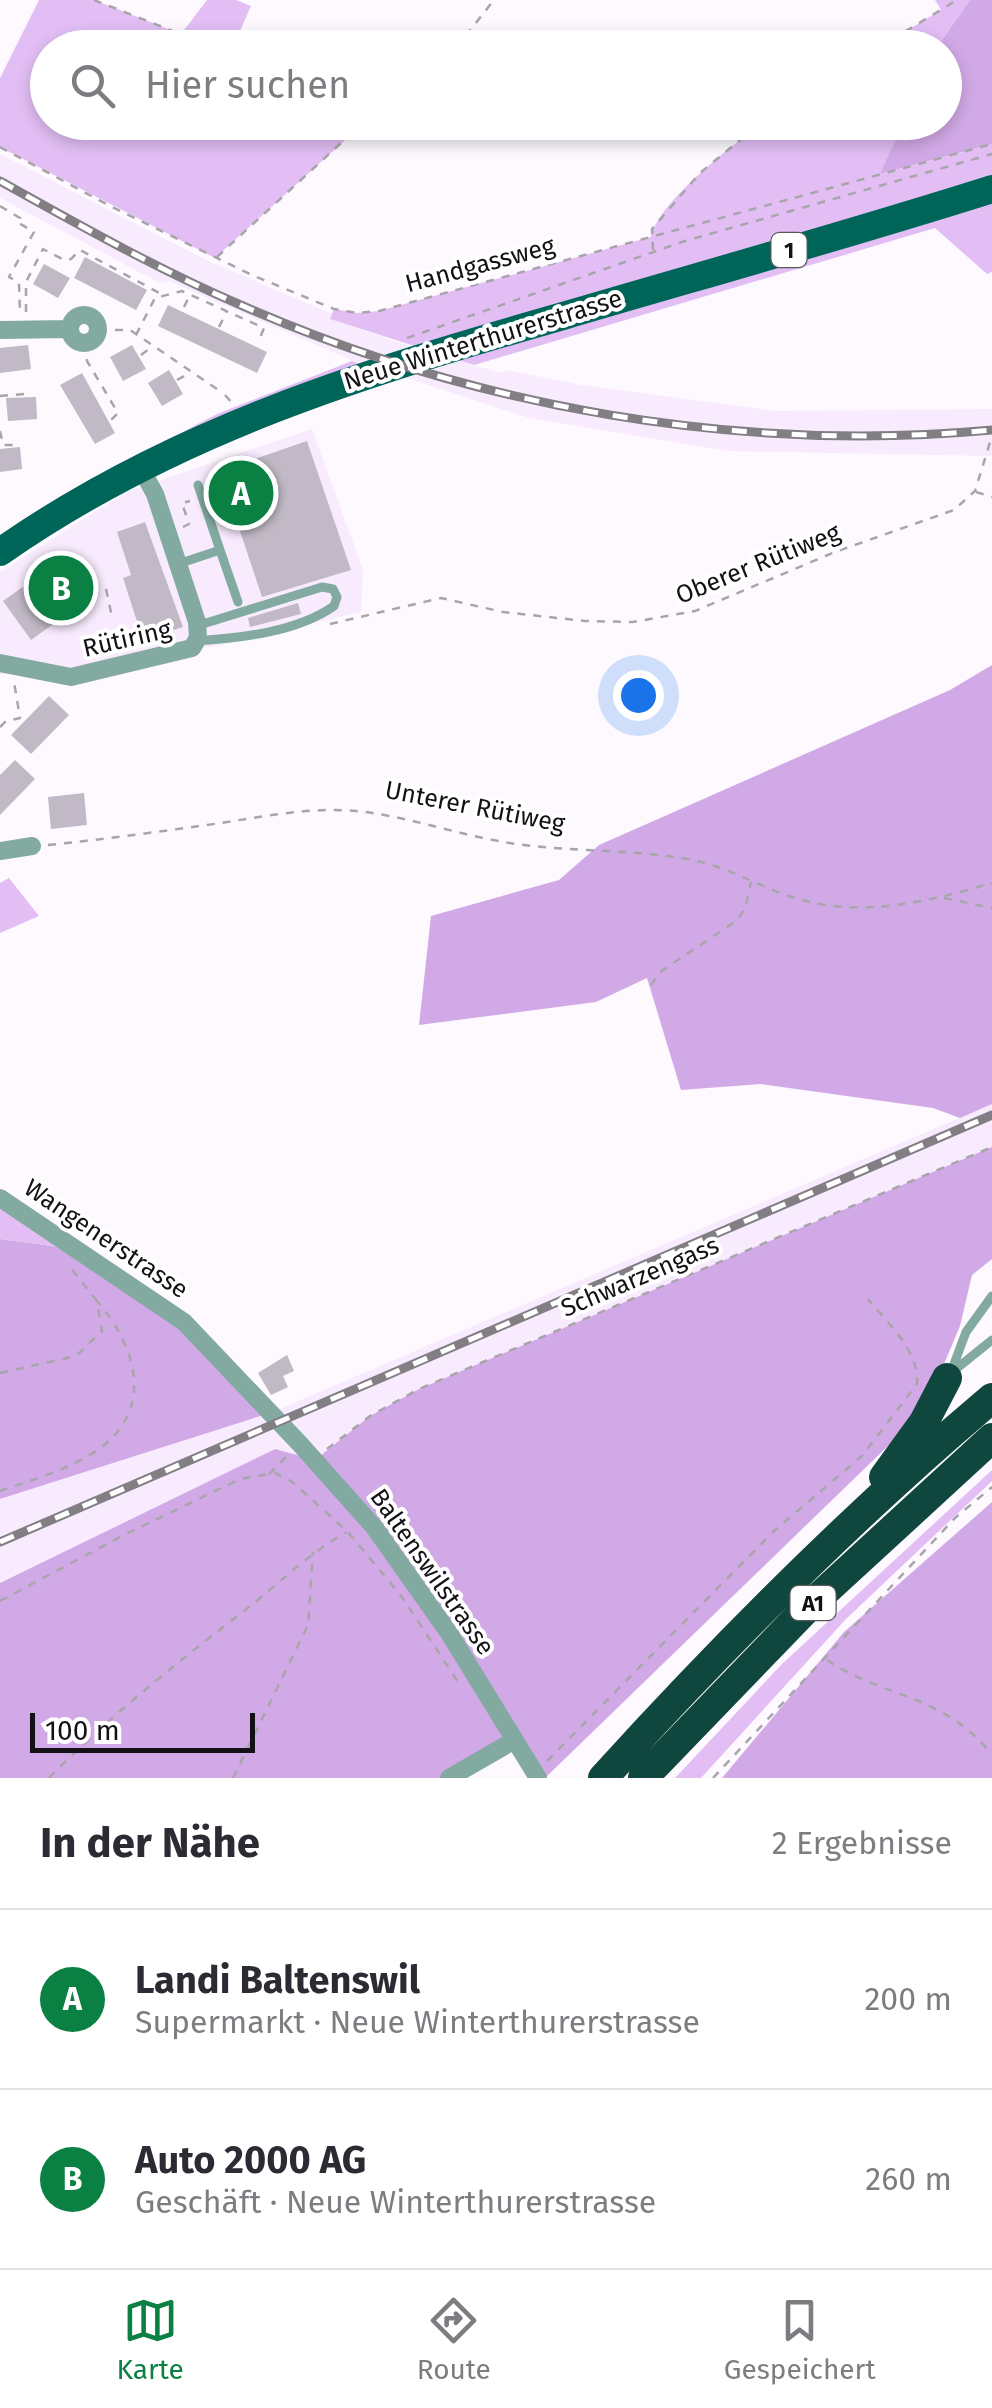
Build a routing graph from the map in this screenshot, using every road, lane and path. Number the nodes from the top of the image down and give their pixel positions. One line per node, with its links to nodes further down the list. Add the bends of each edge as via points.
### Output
1 (94, 0): 4 (path)
2 (494, 0): 5 (path)
3 (957, 0): 6 (path)
4 (170, 30)
5 (470, 30)
6 (908, 30)
7 (344, 140): 15 (path)
8 (741, 140): 13 (path, via 690,184)
9 (992, 144): 13 (path, Handgassweg)
10 (0, 147): 15 (path, Handgassweg)
11 (992, 189): 43 (main road, Neue Winterthurerstrasse / 1, via 374,372 255,414)
12 (0, 206): 17 (path, via 34,232)
13 (652, 237): 14 (path); 15 (path, Handgassweg, via 368,312 323,305)
14 (654, 251)
15 (216, 258)
16 (0, 272): 17 (path)
17 (9, 277): 23 (path, via 19,282)
18 (190, 294): 19 (path); 20 (path); 21 (path)
19 (163, 296): 23 (path, via 80,250 64,260 44,249 26,282); 25 (path, via 155,298)
20 (184, 307)
21 (227, 312): 22 (path); 27 (path, via 264,328)
22 (219, 327)
23 (24, 329): 24 (street); 26 (street, via 69,328 84,314 95,319)
24 (0, 330)
25 (136, 335): 26 (path, via 130,330); 28 (path)
26 (92, 337): 31 (path, via 87,362)
27 (258, 343)
28 (153, 346): 29 (path); 30 (path)
29 (141, 355)
30 (191, 372): 32 (path); 36 (path)
31 (98, 380): 33 (path); 37 (path, via 118,413)
32 (177, 380)
33 (90, 384)
34 (0, 396): 35 (path)
35 (25, 397)
36 (232, 403)
37 (111, 420)
38 (0, 431): 40 (path, via 3,446)
39 (992, 436): 42 (path)
40 (14, 447)
41 (992, 458): 42 (path)
42 (985, 459): 45 (path)
43 (140, 467): 48 (street, Rütiring); 50 (main road, Neue Winterthurerstrasse / 1)
44 (198, 485): 46 (lane)
45 (975, 492): 47 (path); 55 (path, Oberer Rütiweg, via 954,510 675,616 556,619 442,598)
46 (202, 496): 48 (path, via 182,503 189,524); 49 (lane)
47 (992, 497)
48 (167, 532): 51 (street, Rütiring)
49 (220, 550): 51 (lane); 53 (lane)
50 (0, 552)
51 (178, 564): 56 (street, Rütiring)
52 (106, 589): 54 (path)
53 (240, 607): 56 (lane); 57 (lane); 57 (lane, via 322,586 337,597 315,620)
54 (112, 617)
55 (326, 625)
56 (197, 632): 57 (lane); 58 (street, Rütiring, via 192,648 179,653 71,677)
57 (247, 634)
58 (6, 664): 59 (path, via 20,718)
59 (0, 727)
60 (32, 846): 61 (street); 62 (path, Unterer Rütiweg, via 337,810 540,848 690,859)
61 (0, 851)
62 (752, 880): 64 (path, Unterer Rütiweg, via 805,901 844,906); 66 (path, via 736,921)
63 (992, 883): 64 (path, Unterer Rütiweg)
64 (942, 897): 65 (path)
65 (992, 908)
66 (651, 985)
67 (992, 1147): 80 (path, Schwarzengass, via 419,1389 370,1416)
68 (0, 1198): 69 (street, Wangenerstrasse)
69 (61, 1241): 72 (path, via 66,1263); 73 (street, Wangenerstrasse)
70 (992, 1296): 76 (lane, via 966,1332)
71 (868, 1300): 92 (path, via 913,1356 918,1384 862,1456 774,1531)
72 (97, 1301): 75 (path, via 102,1332 76,1356); 83 (path, via 119,1326 134,1364 133,1396 122,1427 95,1452)
73 (184, 1322): 79 (street, Baltenswilstrasse)
74 (992, 1340): 76 (lane)
75 (0, 1373)
76 (949, 1376): 84 (highway, A1)
77 (992, 1398): 84 (highway, A1)
78 (992, 1438): 97 (highway, A1, via 822,1594)
79 (300, 1444): 80 (street, Baltenswilstrasse); 81 (path)
80 (315, 1460): 89 (street, Baltenswilstrasse, via 374,1527)
81 (269, 1474): 85 (path, via 291,1482); 87 (path, via 240,1479)
82 (992, 1487): 88 (path)
83 (0, 1491)
84 (853, 1522): 96 (highway, A1)
85 (348, 1532): 86 (path); 89 (path, via 402,1597 460,1685)
86 (313, 1552): 93 (path, via 98,1728); 94 (path, via 308,1625)
87 (0, 1601)
88 (824, 1658): 91 (path, via 920,1699 958,1721); 98 (path)
89 (483, 1689): 90 (street, Baltenswilstrasse)
90 (513, 1741): 92 (street, Baltenswilstrasse); 95 (street)
91 (992, 1754)
92 (536, 1775)
93 (49, 1778)
94 (234, 1778)
95 (448, 1778)
96 (603, 1778)
97 (643, 1778)
98 (713, 1778)

